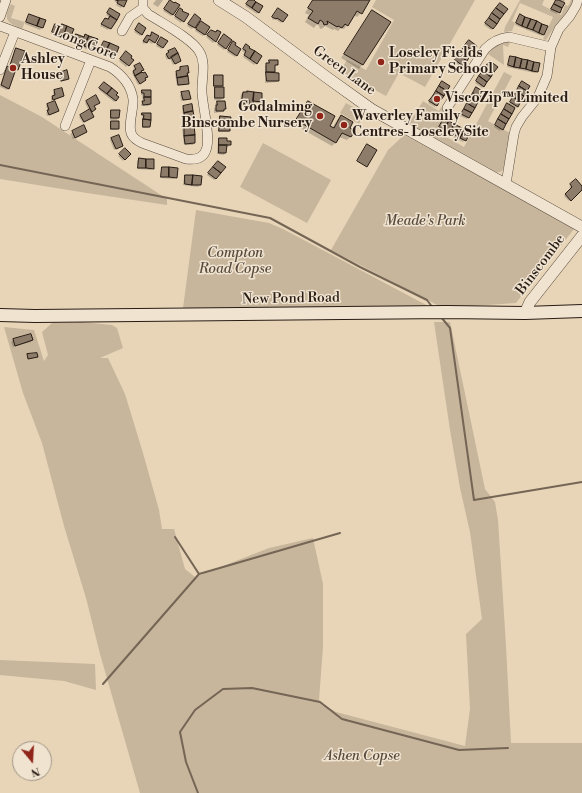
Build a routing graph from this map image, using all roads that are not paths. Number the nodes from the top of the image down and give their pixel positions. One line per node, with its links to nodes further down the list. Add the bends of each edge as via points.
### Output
1 (6, 0): 5 (street)
2 (219, 0): 14 (street, Green Lane, via 371,109)
3 (578, 0): 9 (street, via 570,16 559,29)
4 (143, 4): 7 (street, via 130,17); 10 (street, Long Gore, via 148,14 189,40 200,52 204,64 202,95 208,140 204,155 192,160 186,159 136,140 130,131 133,98 125,79 110,67)
5 (0, 17)
6 (0, 26): 8 (street, Long Gore)
7 (122, 31)
8 (15, 32): 10 (street, Long Gore); 11 (street)
9 (551, 47): 12 (street, via 509,37 493,41 485,49); 14 (street, via 546,80 538,97 516,127)
10 (91, 60): 13 (street)
11 (0, 70)
12 (447, 108)
13 (64, 126)
14 (506, 184): 15 (street, Green Lane)
15 (582, 227)
16 (582, 236): 18 (street, Binscombe)
17 (582, 311): 18 (main road, New Pond Road)
18 (524, 313): 19 (main road, New Pond Road)
19 (0, 315)

